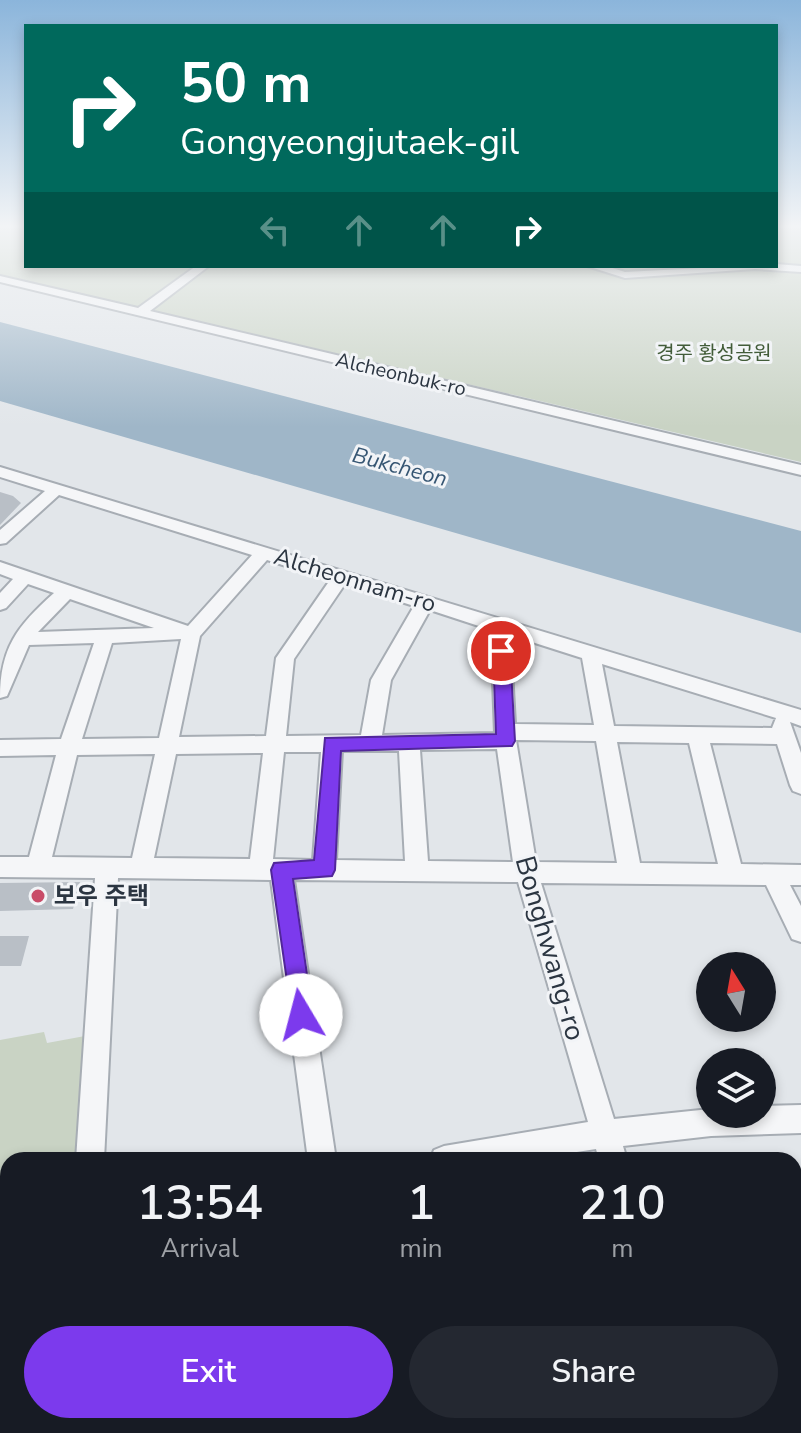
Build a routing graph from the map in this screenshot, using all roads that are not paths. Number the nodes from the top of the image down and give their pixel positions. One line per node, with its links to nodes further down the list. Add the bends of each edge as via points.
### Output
1 (59, 293): 3 (street, Alcheonbuk-ro)
2 (167, 293): 3 (street)
3 (141, 312): 4 (street, Alcheonbuk-ro)
4 (801, 470)
5 (0, 472): 6 (street, Alcheonnam-ro)
6 (57, 489): 7 (street); 8 (street, Alcheonnam-ro)
7 (0, 539)
8 (264, 552): 11 (street, Alcheonnam-ro); 17 (street)
9 (0, 568): 10 (street)
10 (26, 576): 12 (street); 14 (street)
11 (342, 576): 13 (street, Alcheonnam-ro); 30 (street, via 285,658)
12 (66, 592): 17 (street); 18 (street)
13 (426, 601): 15 (street, Alcheonnam-ro); 29 (street, via 381,680)
14 (0, 604)
15 (500, 624): 19 (street, Alcheonnam-ro); 25 (street, Bonghwang-ro)
16 (106, 634): 17 (street); 18 (street); 32 (street)
17 (191, 634): 31 (street)
18 (21, 639): 20 (street)
19 (591, 653): 21 (street, Alcheonnam-ro); 23 (street)
20 (0, 691)
21 (777, 712): 22 (street, Alcheonnam-ro); 26 (street)
22 (801, 718)
23 (606, 732): 24 (street); 25 (street); 43 (street)
24 (697, 733): 26 (street); 44 (street)
25 (505, 736): 27 (street); 42 (street, Bonghwang-ro)
26 (785, 736): 34 (street)
27 (409, 742): 29 (street); 41 (street)
28 (332, 743): 29 (street); 30 (street); 40 (street)
29 (370, 743)
30 (276, 744): 31 (street); 39 (street)
31 (169, 746): 32 (street); 38 (street)
32 (69, 747): 33 (street); 36 (street)
33 (0, 748)
34 (801, 785)
35 (0, 867): 36 (street)
36 (38, 867): 37 (street)
37 (107, 868): 38 (street); 50 (street)
38 (141, 868): 39 (street)
39 (270, 869): 40 (street); 51 (street)
40 (324, 870): 41 (street)
41 (417, 871): 42 (street)
42 (526, 872): 43 (street); 49 (street, Bonghwang-ro)
43 (630, 873): 44 (street)
44 (732, 874): 45 (street)
45 (773, 875): 46 (street); 47 (street)
46 (801, 875)
47 (801, 931)
48 (801, 1119): 49 (street, via 728,1119)
49 (605, 1132): 52 (street); 53 (street, Bonghwang-ro)
50 (90, 1152)
51 (321, 1152)
52 (490, 1152)
53 (611, 1152)

